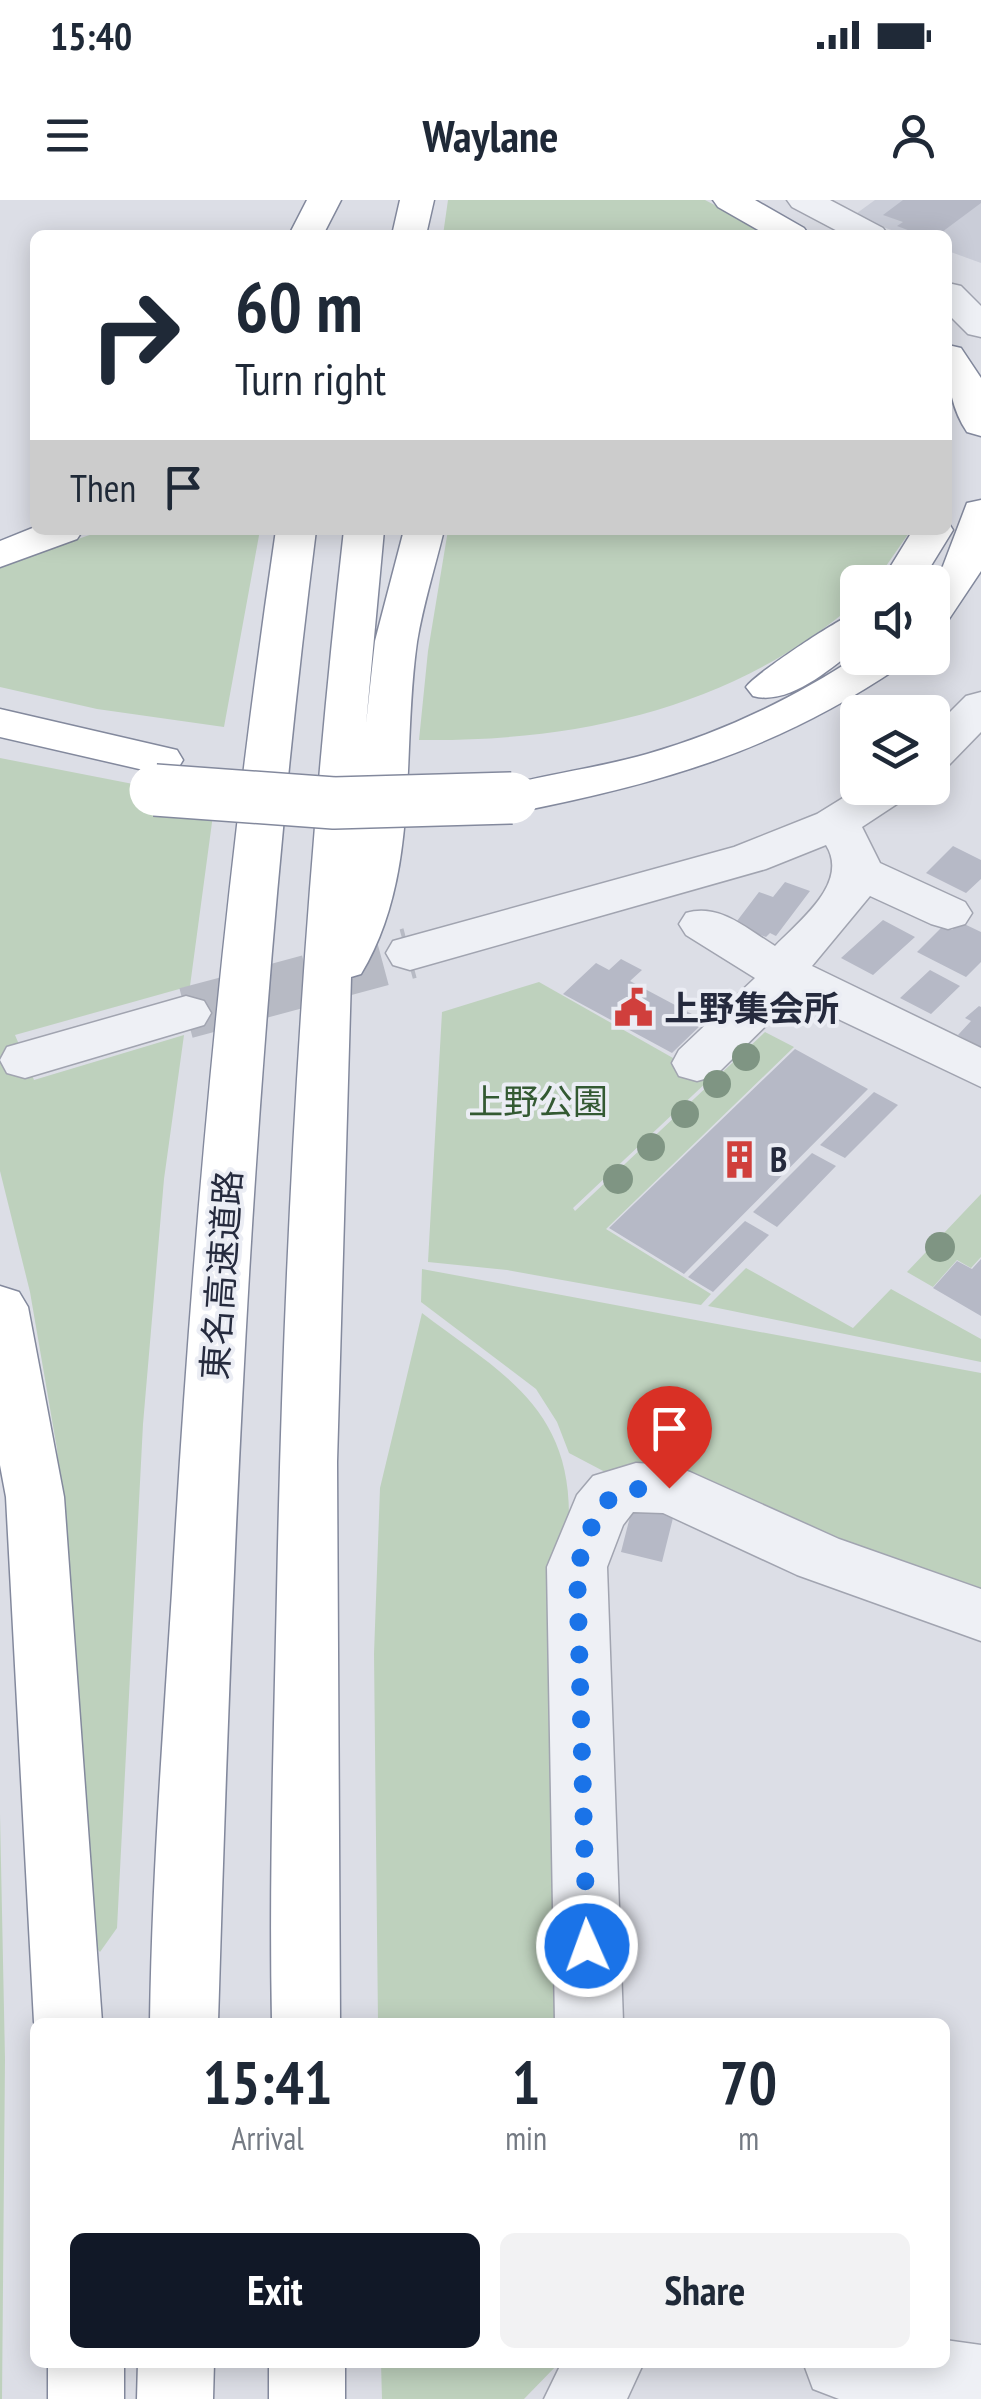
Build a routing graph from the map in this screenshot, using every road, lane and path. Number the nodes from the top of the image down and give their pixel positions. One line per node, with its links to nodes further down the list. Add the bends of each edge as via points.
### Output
1 (417, 200): 7 (highway)
2 (730, 200): 8 (highway)
3 (804, 200): 5 (street)
4 (344, 206): 6 (highway)
5 (863, 224)
6 (313, 230)
7 (411, 230)
8 (783, 230)
9 (952, 273): 10 (street)
10 (981, 326)
11 (952, 362): 12 (highway, via 970,388)
12 (981, 424)
13 (981, 512): 21 (highway, via 964,566)
14 (51, 535): 19 (highway)
15 (295, 535): 45 (highway, 東名高速道路, via 248,936 222,1251)
16 (363, 535): 38 (highway)
17 (423, 535): 38 (highway, via 396,642 374,884)
18 (930, 535): 20 (highway)
19 (0, 555)
20 (911, 565)
21 (950, 587)
22 (840, 640): 29 (highway, via 767,688 707,714)
23 (857, 675): 29 (highway, via 727,746 634,775)
24 (981, 706): 26 (street)
25 (0, 723): 28 (highway)
26 (955, 751)
27 (0, 756): 28 (highway)
28 (158, 775): 29 (highway, bridge, via 312,804 420,805)
29 (508, 783)
30 (864, 805): 31 (street)
31 (833, 825): 32 (street, via 850,839); 35 (street, via 750,858)
32 (857, 872): 33 (street); 36 (street, via 848,893)
33 (948, 913)
34 (703, 924): 36 (street)
35 (410, 953)
36 (784, 973): 40 (street); 41 (street)
37 (186, 1013): 39 (street)
38 (324, 1014): 46 (highway)
39 (25, 1060)
40 (697, 1064)
41 (981, 1068)
42 (0, 1307): 44 (highway, via 36,1498)
43 (981, 1615): 47 (street, via 818,1557 669,1488 614,1493 598,1512 577,1567)
44 (68, 2018)
45 (184, 2018)
46 (306, 2018)
47 (590, 2018)
48 (86, 2368): 54 (highway)
49 (176, 2368): 55 (highway)
50 (307, 2368): 56 (highway)
51 (604, 2368): 57 (street)
52 (880, 2368): 53 (street)
53 (981, 2383)
54 (86, 2399)
55 (176, 2399)
56 (307, 2399)
57 (582, 2399)

